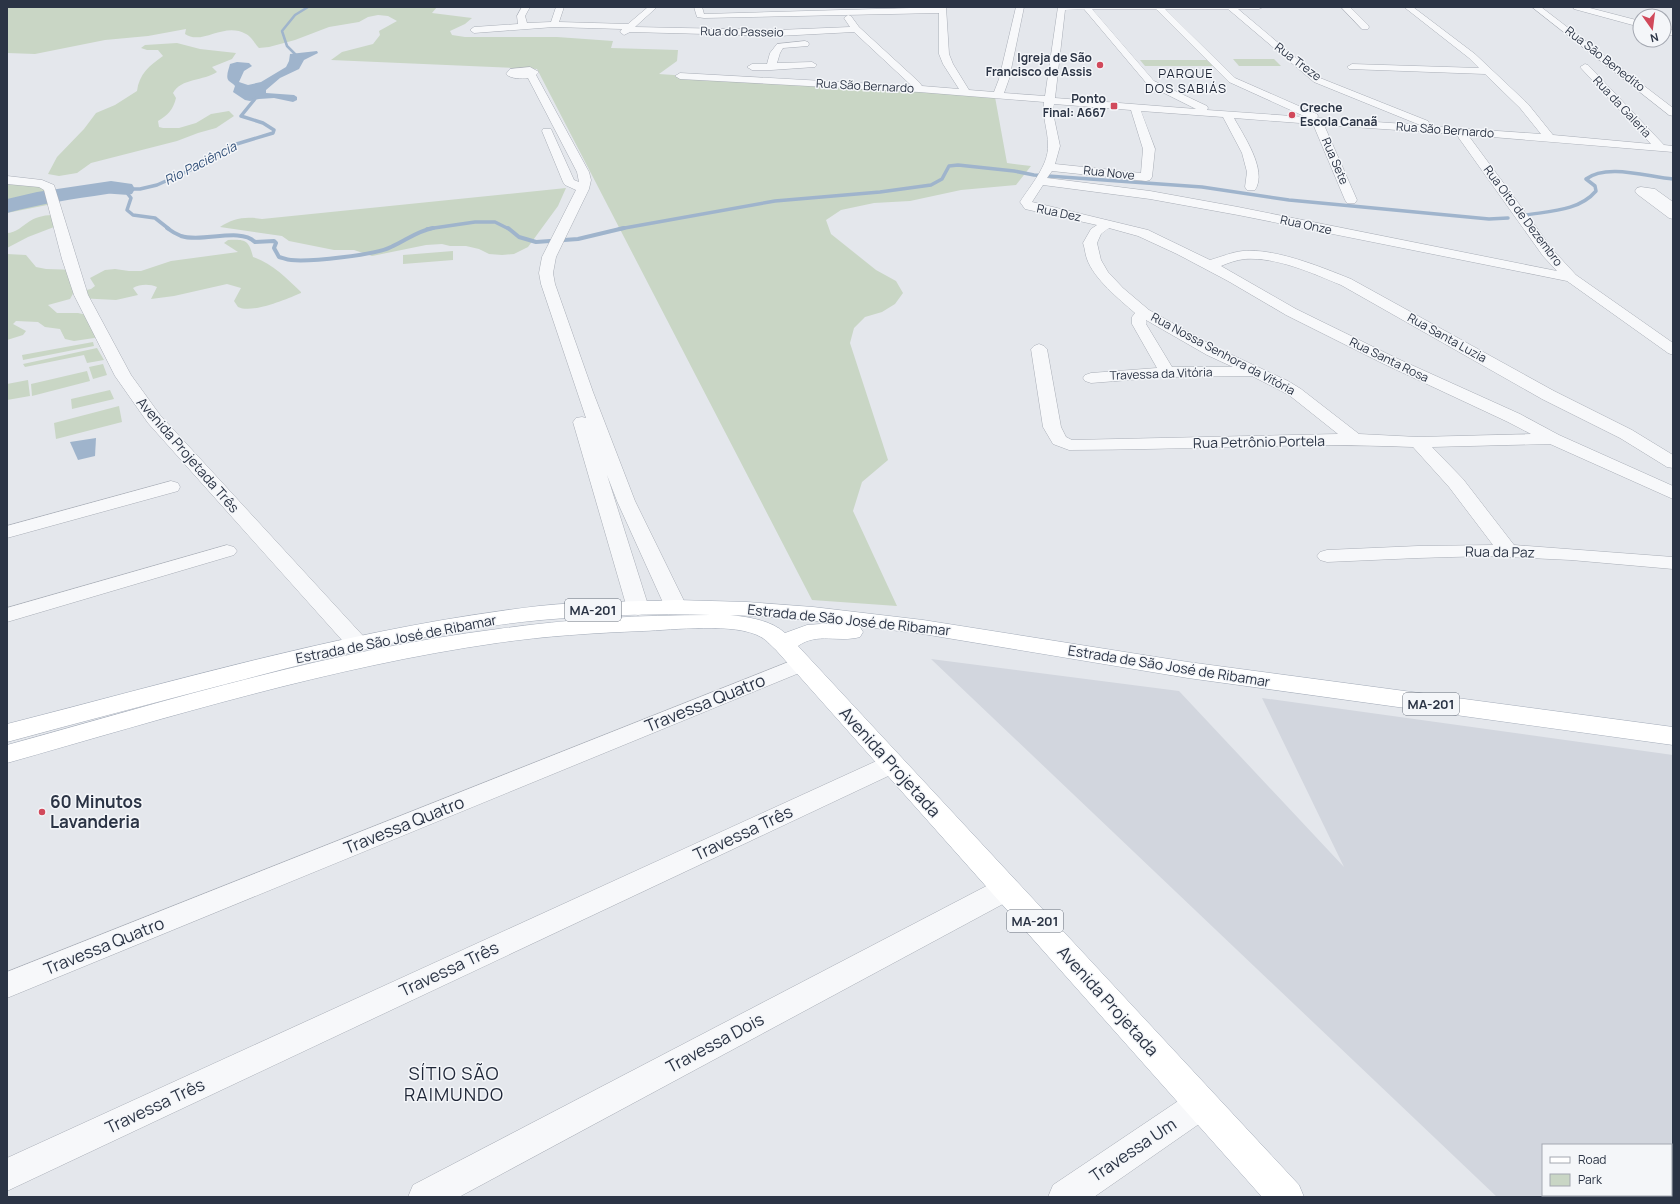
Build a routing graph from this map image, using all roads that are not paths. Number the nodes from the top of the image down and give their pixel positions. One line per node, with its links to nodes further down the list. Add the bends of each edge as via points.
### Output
1 (526, 7): 22 (street, via 521,16)
2 (560, 7): 21 (street)
3 (653, 7): 25 (street)
4 (698, 7): 19 (street, via 700,15)
5 (736, 7): 19 (street)
6 (1020, 7): 44 (street)
7 (1070, 7): 8 (street); 45 (street, Rua Dez, via 1061,8)
8 (1086, 7): 14 (street); 48 (street, via 1151,83)
9 (1345, 7): 24 (street)
10 (1408, 7): 37 (street)
11 (1536, 7): 41 (street, Rua São Benedito)
12 (1577, 7): 20 (street)
13 (942, 8): 17 (street); 42 (street, via 943,51)
14 (1158, 8): 15 (street); 50 (street, via 1232,80)
15 (1231, 8): 16 (street); 51 (street, Rua Treze, via 1318,80)
16 (1255, 8)
17 (845, 10): 18 (street); 26 (street)
18 (794, 11): 19 (street); 28 (street)
19 (732, 16)
20 (1632, 22)
21 (554, 24): 22 (street, Rua do Passeio); 25 (street, Rua do Passeio)
22 (523, 26): 27 (street, Rua do Passeio)
23 (870, 26): 26 (street, Rua do Passeio)
24 (1365, 27)
25 (629, 28): 29 (street, Rua do Passeio, via 755,37); 30 (street)
26 (855, 28): 28 (street, Rua do Passeio); 40 (street)
27 (474, 30)
28 (810, 31): 29 (street, Rua do Passeio)
29 (799, 32): 31 (street)
30 (622, 39)
31 (805, 44): 32 (street); 34 (street, via 780,46 775,53)
32 (812, 65): 34 (street); 39 (street)
33 (743, 67): 34 (street)
34 (772, 67)
35 (1352, 67): 37 (street)
36 (1585, 67): 54 (street, Rua da Galeria)
37 (1488, 71): 53 (street, via 1524,106)
38 (680, 76): 39 (street, Rua São Bernardo)
39 (812, 83): 40 (street, Rua São Bernardo)
40 (919, 89): 42 (street, Rua São Bernardo)
41 (1645, 91): 43 (street); 47 (street, Rua São Benedito)
42 (965, 92): 44 (street, Rua São Bernardo)
43 (1664, 92)
44 (998, 95): 45 (street, Rua São Bernardo)
45 (1049, 100): 46 (street, Rua São Bernardo); 56 (street, Rua Dez, via 1048,113 1054,146)
46 (1135, 108): 48 (street, Rua São Bernardo); 56 (street, Rua Nove, via 1148,150 1146,177)
47 (1673, 112)
48 (1213, 114): 49 (street, Rua São Bernardo)
49 (1227, 115): 50 (street, Rua São Bernardo); 58 (street, via 1248,153 1253,172)
50 (1323, 122): 51 (street, Rua São Bernardo); 60 (street, Rua Sete)
51 (1440, 129): 52 (street, Rua São Bernardo)
52 (1459, 131): 53 (street, Rua São Bernardo); 65 (street, Rua Oito de Dezembro, via 1548,253)
53 (1550, 138): 54 (street, Rua São Bernardo)
54 (1660, 147): 55 (street, Rua São Bernardo)
55 (1673, 149)
56 (1044, 175): 63 (street, Rua Dez, via 1026,202 1029,206); 65 (street, Rua Onze)
57 (7, 180): 87 (street, Avenida Projetada Três, via 42,184 50,188 81,295 137,396)
58 (1251, 187)
59 (583, 189): 59 (street, via 583,172 526,75 540,116 569,182); 78 (street, via 549,257 546,272 557,334)
60 (1352, 200)
61 (1673, 208): 62 (street, via 1651,192 1641,191)
62 (1673, 216)
63 (1107, 223): 64 (street, Rua Santa Rosa, via 1143,233); 66 (street, Rua Nossa Senhora da Vitória, via 1096,232 1090,243 1094,260 1118,291)
64 (1209, 265): 73 (street, Rua Santa Rosa, via 1298,316); 75 (street, Rua Santa Luzia, via 1237,256 1254,255 1346,282 1548,395 1626,434)
65 (1571, 278): 68 (street, Rua Oito de Dezembro)
66 (1144, 313): 69 (street, via 1139,317 1139,324); 70 (street, Rua Nossa Senhora da Vitória)
67 (1039, 349): 72 (street, Rua Petrônio Portela, via 1052,427 1059,440 1069,445)
68 (1673, 350)
69 (1167, 372): 70 (street, Travessa da Vitória); 71 (street, Travessa da Vitória)
70 (1256, 372): 72 (street, Rua Nossa Senhora da Vitória, via 1295,392)
71 (1091, 378)
72 (1355, 439): 74 (street, Rua Petrônio Portela)
73 (1553, 439): 74 (street, Rua Petrônio Portela); 77 (street, Rua Santa Rosa)
74 (1418, 442): 81 (street, via 1456,483)
75 (1673, 463)
76 (171, 487): 79 (street)
77 (1673, 493)
78 (617, 502): 84 (street); 85 (street)
79 (7, 532)
80 (227, 551): 86 (street)
81 (1508, 551): 82 (street, Rua da Paz, via 1424,551); 83 (street, Rua da Paz, via 1579,554)
82 (1327, 556)
83 (1673, 563)
84 (676, 607): 85 (main road, Estrada de São José de Ribamar / MA-201); 89 (main road, Estrada de São José de Ribamar / MA-201, via 805,613 923,627)
85 (638, 608): 87 (main road, Estrada de São José de Ribamar / MA-201, via 497,618)
86 (7, 615)
87 (357, 643): 90 (main road, Estrada de São José de Ribamar / MA-201)
88 (793, 655): 89 (main road, via 790,639 802,633 818,630); 92 (main road, Estrada de São José de Ribamar / MA-201, via 770,633 735,623 604,626 499,635 382,654 327,667); 93 (main road, Avenida Projetada / MA-201); 95 (street, Travessa Quatro)
89 (1188, 670): 91 (main road, Estrada de São José de Ribamar / MA-201)
90 (7, 733)
91 (1673, 736)
92 (7, 754)
93 (892, 764): 94 (main road, Avenida Projetada / MA-201); 97 (street, Travessa Três)
94 (1006, 889): 96 (main road, Avenida Projetada / MA-201); 98 (street, Travessa Dois)
95 (7, 985)
96 (1201, 1104): 99 (street, Travessa Um); 100 (main road, Avenida Projetada / MA-201)
97 (7, 1175)
98 (425, 1197)
99 (1065, 1197)
100 (1286, 1197)

